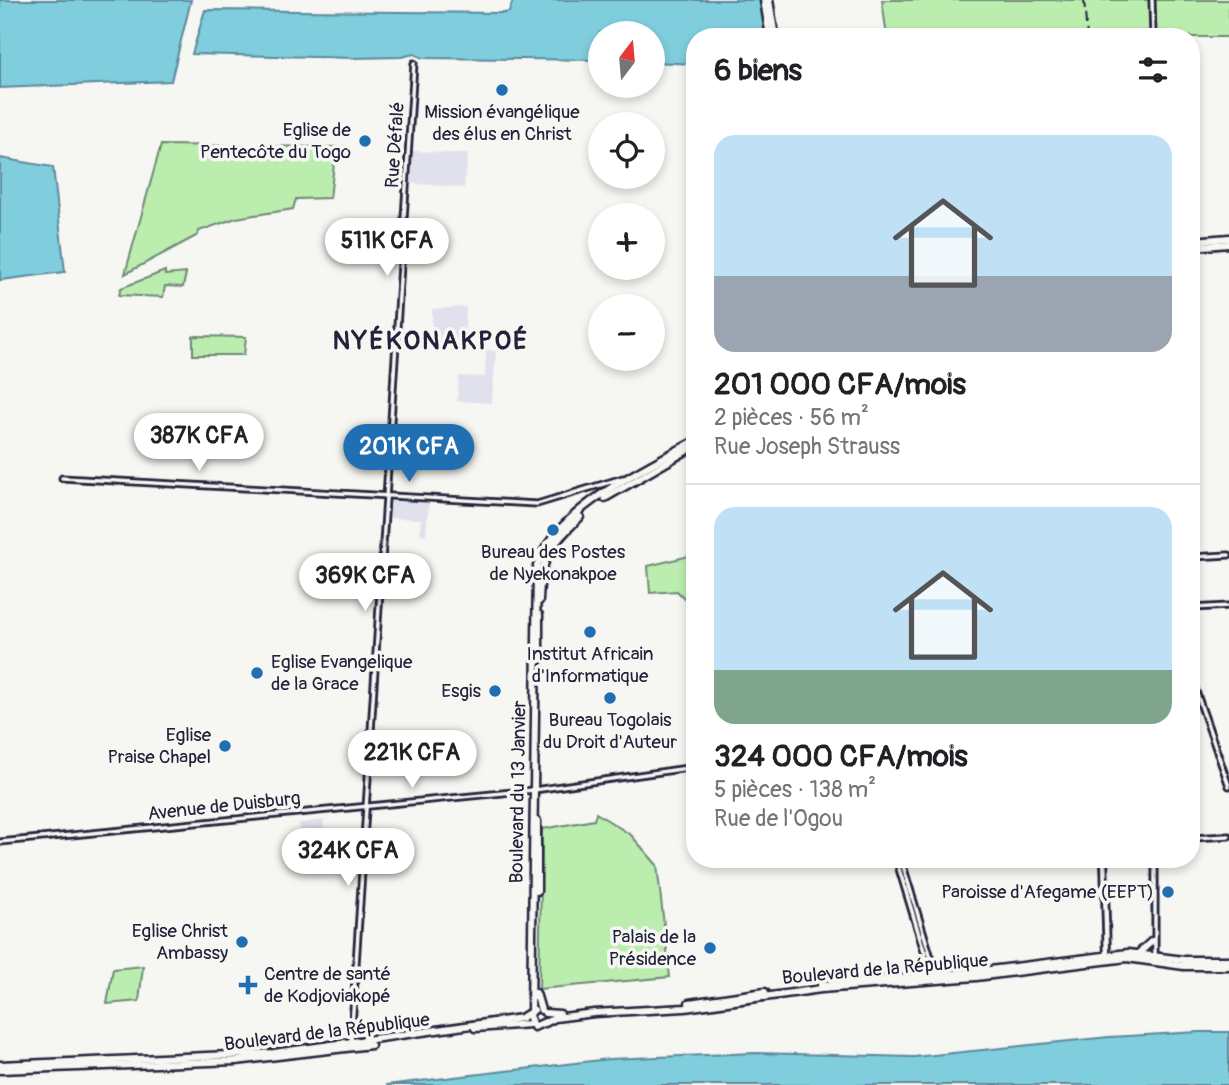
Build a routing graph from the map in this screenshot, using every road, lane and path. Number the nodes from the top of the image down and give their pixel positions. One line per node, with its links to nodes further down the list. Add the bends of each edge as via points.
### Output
1 (764, 0): 4 (highway)
2 (769, 0): 5 (highway)
3 (1152, 0): 6 (street)
4 (771, 28)
5 (772, 28)
6 (1153, 28)
7 (414, 63): 16 (street, Rue Défalé)
8 (1229, 238): 9 (highway)
9 (1200, 240)
10 (1229, 244): 11 (highway)
11 (1200, 246)
12 (686, 449): 14 (highway, Boulevard du 13 Janvier)
13 (686, 449): 24 (highway, Boulevard du 13 Janvier, via 597,503 545,557 540,578)
14 (634, 475): 16 (street, via 537,504); 24 (highway, Boulevard du 13 Janvier, via 578,514 557,533 539,560 535,581)
15 (62, 478): 16 (street)
16 (385, 495): 25 (street, Rue Défalé)
17 (1229, 555): 18 (street)
18 (1200, 557)
19 (1229, 606): 20 (street)
20 (1200, 608)
21 (1200, 702): 23 (street)
22 (686, 768): 24 (street, Avenue de Duisburg)
23 (1229, 786)
24 (536, 790): 25 (street, Avenue de Duisburg); 40 (highway, Boulevard du 13 Janvier, via 536,999); 41 (highway, Boulevard du 13 Janvier)
25 (366, 807): 28 (street, Avenue de Duisburg); 43 (street, Rue Défalé)
26 (1229, 836): 27 (street)
27 (1200, 838)
28 (0, 842)
29 (902, 868): 39 (street)
30 (1104, 868): 34 (main road)
31 (1155, 868): 32 (street)
32 (1154, 939): 33 (highway); 35 (street); 36 (highway)
33 (1139, 953): 34 (highway, Boulevard de la République); 35 (highway, Boulevard de la République)
34 (1107, 957): 35 (highway, Boulevard de la République); 39 (highway, Boulevard de la République)
35 (1152, 957): 36 (highway, Boulevard de la République); 38 (highway, Boulevard de la République, via 1184,966)
36 (1165, 957): 37 (highway, Boulevard de la République)
37 (1229, 960)
38 (1229, 966)
39 (934, 977): 40 (highway, Boulevard de la République, via 831,983 685,1004); 42 (highway, Boulevard de la République, via 676,1009 594,1013)
40 (543, 1012): 41 (highway, Boulevard de la République); 42 (highway, Boulevard du 13 Janvier)
41 (530, 1018): 42 (highway, Boulevard de la République, via 539,1027); 43 (highway, Boulevard de la République)
42 (545, 1023)
43 (351, 1046): 44 (highway, Boulevard de la République, via 236,1061)
44 (0, 1067)

